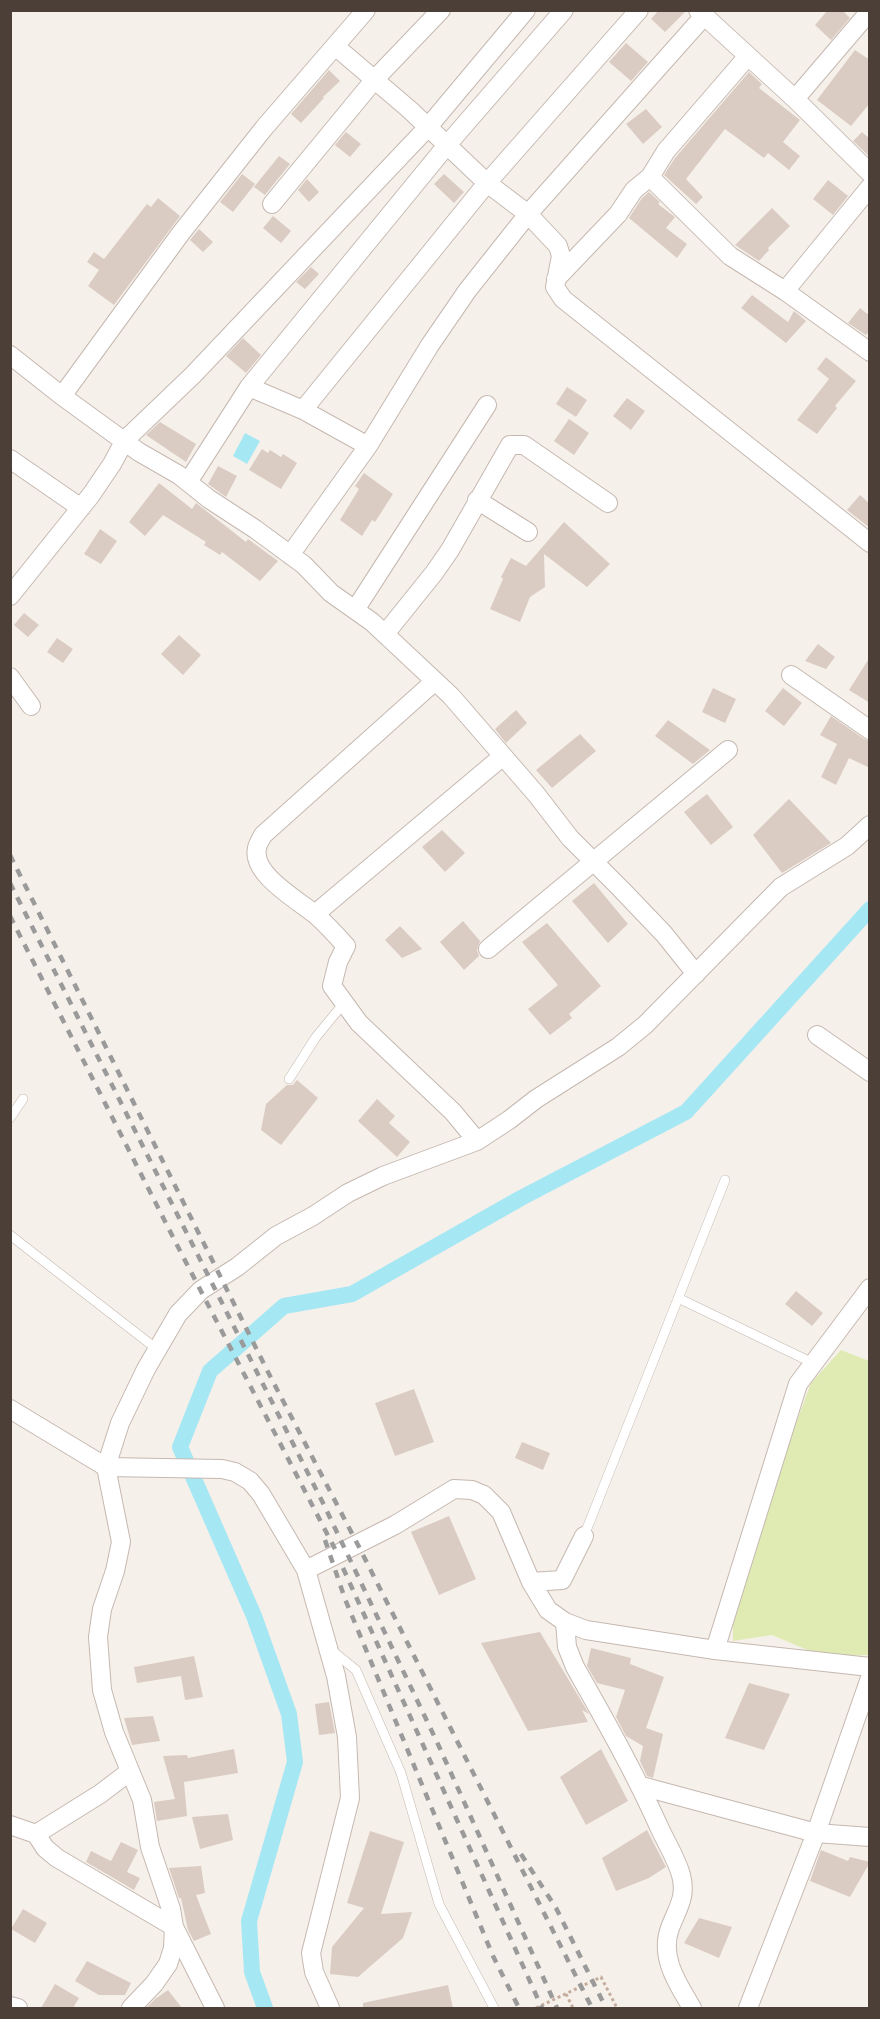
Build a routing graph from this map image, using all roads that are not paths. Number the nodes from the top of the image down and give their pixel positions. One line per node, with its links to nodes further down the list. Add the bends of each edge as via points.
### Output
1 (366, 10): 8 (street)
2 (441, 10): 10 (street)
3 (526, 10): 12 (street)
4 (564, 10): 13 (street)
5 (639, 10): 16 (street)
6 (870, 10): 11 (street)
7 (701, 13): 9 (street); 19 (street)
8 (335, 46): 10 (street); 25 (street, via 181,233)
9 (748, 56): 11 (street); 15 (street, via 666,151)
10 (375, 79): 12 (street); 18 (street)
11 (795, 99): 14 (street)
12 (428, 127): 13 (street); 28 (street, via 193,375)
13 (447, 145): 16 (street); 24 (street)
14 (870, 173)
15 (650, 177): 20 (street, via 634,190 618,214); 21 (street, via 730,255)
16 (487, 183): 19 (street); 27 (street)
17 (870, 187): 21 (street)
18 (272, 204)
19 (528, 214): 20 (street, via 558,246); 29 (street, via 467,291)
20 (556, 280): 36 (street, via 555,287 563,299)
21 (785, 291): 22 (street)
22 (870, 352)
23 (10, 356): 25 (street)
24 (249, 387): 27 (street); 31 (street)
25 (62, 396): 28 (street)
26 (487, 405): 39 (street)
27 (303, 410): 29 (street)
28 (125, 440): 31 (street); 34 (street)
29 (368, 446): 37 (street)
30 (10, 459): 34 (street)
31 (188, 482): 37 (street)
32 (477, 501): 33 (street, via 504,453 516,444 524,445); 35 (street); 40 (street, via 450,550)
33 (608, 503)
34 (81, 508): 38 (street)
35 (528, 531)
36 (870, 543)
37 (290, 555): 39 (street)
38 (10, 597)
39 (355, 609): 40 (street)
40 (385, 634): 43 (street)
41 (791, 675): 45 (street)
42 (10, 677): 44 (street)
43 (435, 681): 47 (street); 50 (street, via 263,835 256,855 263,872)
44 (32, 706)
45 (870, 730)
46 (728, 750): 49 (street)
47 (503, 756): 49 (street); 50 (street)
48 (870, 825): 52 (street, via 847,846 780,887)
49 (594, 862): 51 (street); 52 (street, via 664,934)
50 (315, 914): 53 (street, via 346,946 332,986)
51 (488, 949)
52 (696, 974): 59 (street, via 618,1047)
53 (344, 1003): 56 (lane); 59 (street, via 359,1023 453,1112)
54 (817, 1035): 55 (street)
55 (870, 1072)
56 (289, 1079)
57 (23, 1099): 58 (lane)
58 (10, 1118)
59 (477, 1141): 64 (street, via 383,1176 276,1236 201,1290 178,1314)
60 (725, 1180): 63 (lane)
61 (10, 1235): 64 (lane)
62 (870, 1288): 65 (street)
63 (678, 1298): 65 (lane); 68 (lane)
64 (158, 1350): 67 (street, via 120,1423)
65 (813, 1363): 73 (street, via 798,1384)
66 (10, 1409): 67 (street)
67 (106, 1467): 69 (street, via 235,1472 261,1494); 76 (street, via 121,1542 98,1637 102,1690)
68 (584, 1536): 70 (street, via 562,1580)
69 (306, 1570): 70 (street, via 395,1526 454,1489 484,1495 501,1512); 72 (street)
70 (531, 1582): 71 (street, via 548,1610)
71 (565, 1622): 73 (street, via 586,1630); 77 (street, via 567,1647 575,1667)
72 (328, 1648): 87 (street, via 347,1737 350,1798 311,1953 314,1972); 88 (lane, via 356,1670 401,1773 439,1904)
73 (715, 1650): 74 (street)
74 (870, 1666)
75 (870, 1678): 79 (street)
76 (129, 1772): 80 (street); 82 (street, via 142,1800 150,1847)
77 (641, 1786): 79 (street); 89 (street, via 681,1876 683,1896 667,1946 670,1967)
78 (10, 1825): 80 (street)
79 (816, 1833): 81 (street); 90 (street)
80 (36, 1834): 82 (street, via 57,1858)
81 (870, 1837)
82 (174, 1926): 85 (street, via 168,1964); 86 (street)
83 (10, 2006): 84 (street)
84 (18, 2008)
85 (130, 2008)
86 (215, 2008)
87 (330, 2008)
88 (494, 2008)
89 (692, 2008)
90 (748, 2008)

